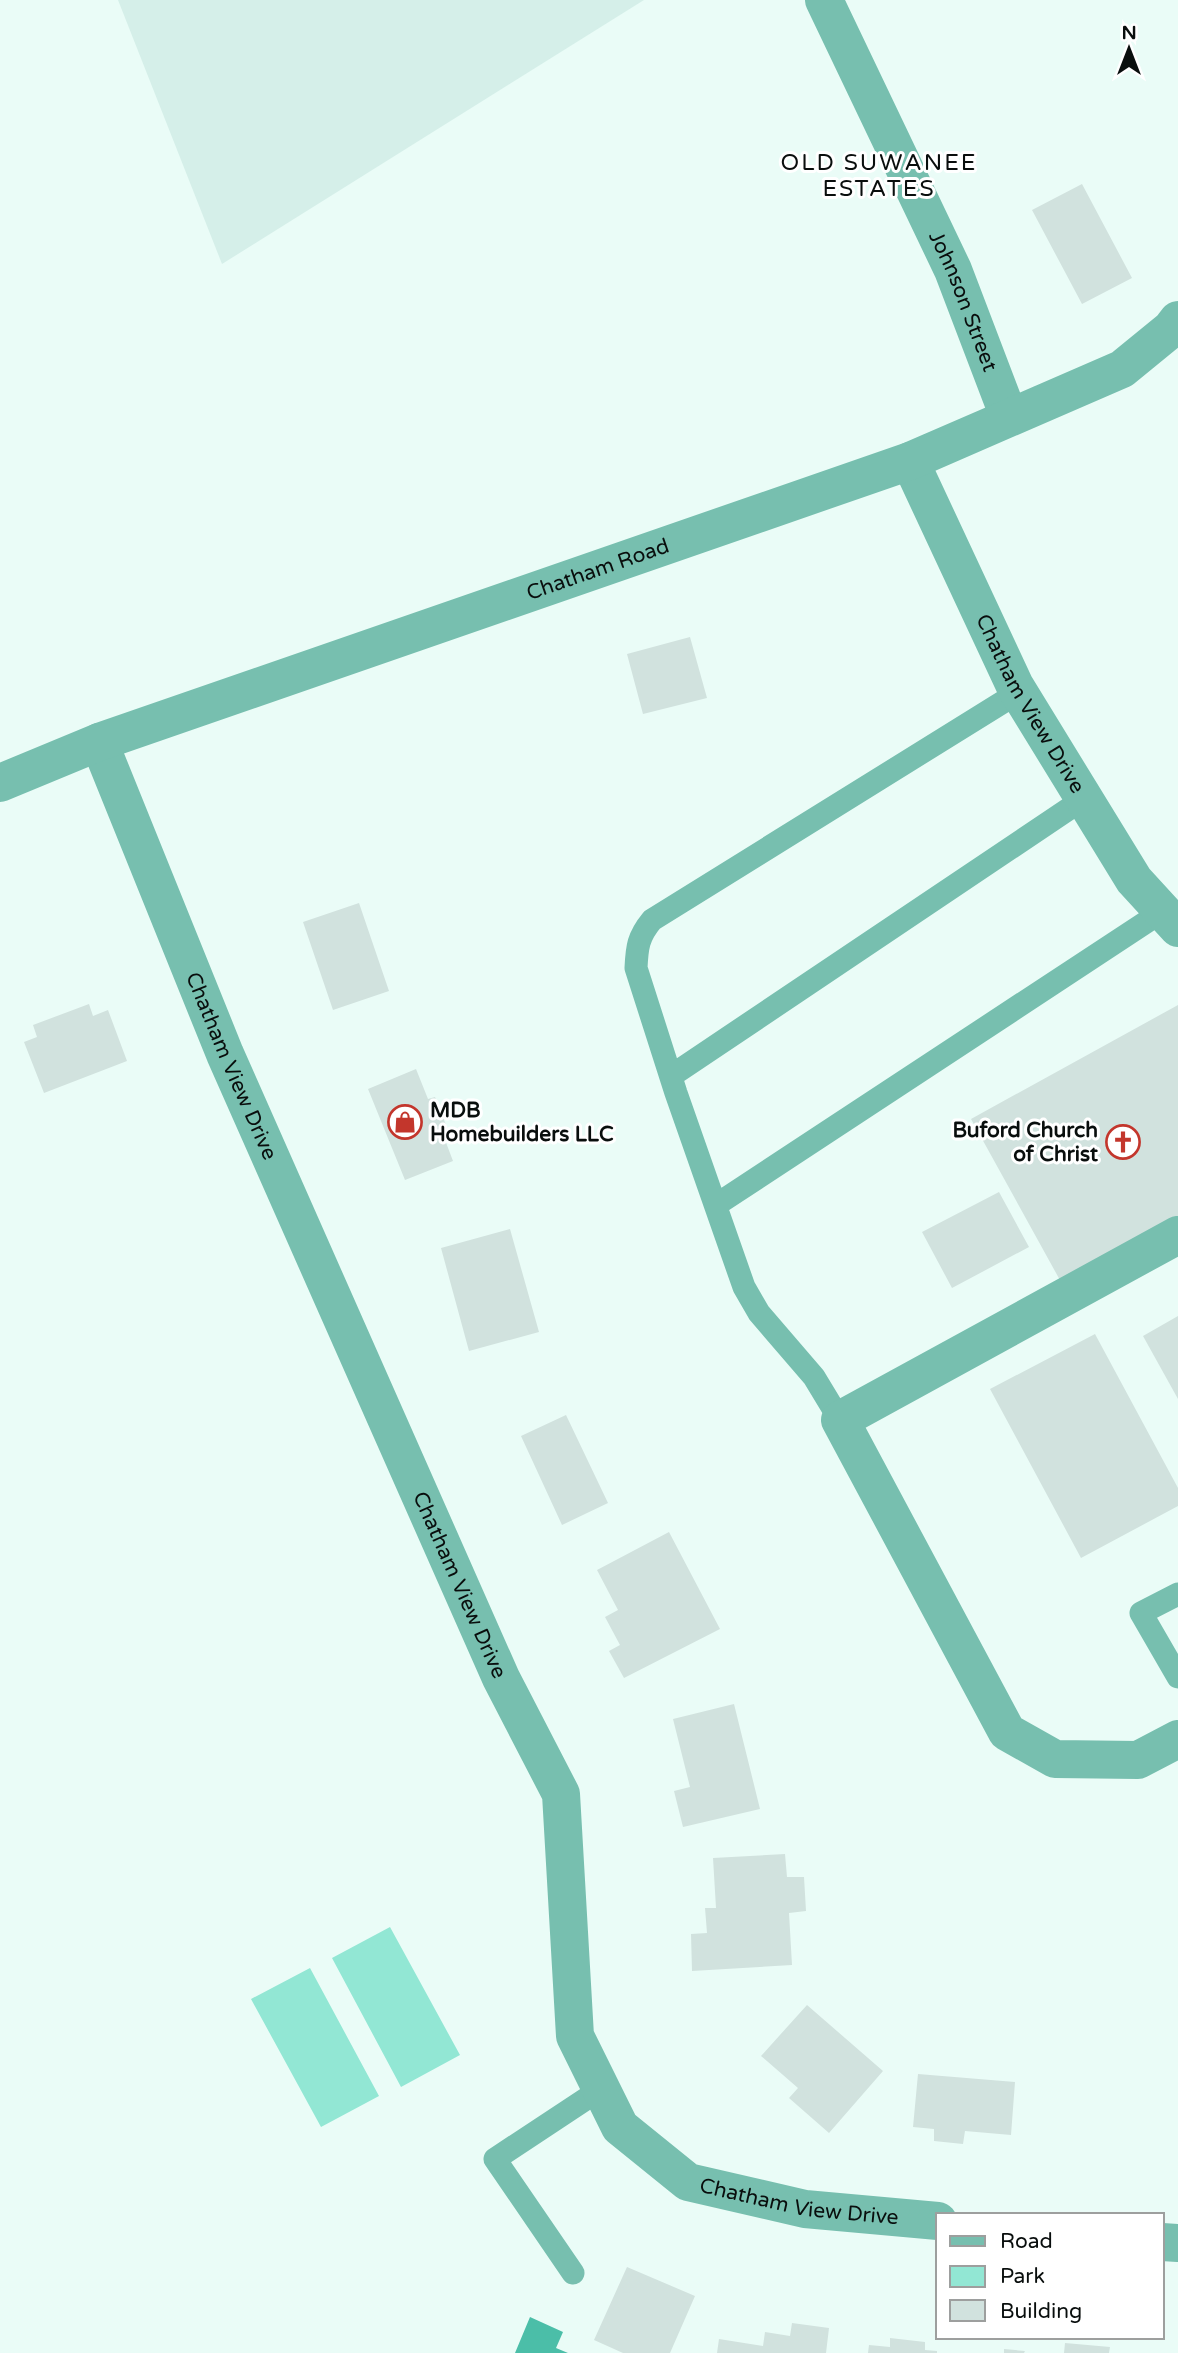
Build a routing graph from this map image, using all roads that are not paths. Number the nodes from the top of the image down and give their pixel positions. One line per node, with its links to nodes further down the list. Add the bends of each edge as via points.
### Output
1 (824, 0): 3 (street, Johnson Street, via 953,270)
2 (1178, 320): 3 (street, Chatham Road, via 1122,369)
3 (1009, 417): 4 (street, Chatham Road)
4 (910, 461): 5 (street, Chatham View Drive); 6 (street, Chatham Road)
5 (1019, 692): 8 (street, Chatham View Drive); 10 (lane, via 652,920 641,933 636,968)
6 (99, 742): 7 (street, Chatham Road); 17 (street, Chatham View Drive, via 225,1054 501,1678 561,1794 575,2036)
7 (0, 783)
8 (1084, 798): 9 (street, Chatham View Drive, via 1134,880); 10 (lane)
9 (1170, 920): 11 (lane)
10 (671, 1076): 11 (lane)
11 (716, 1205): 13 (lane, via 744,1287 759,1313 814,1377)
12 (1178, 1235): 13 (street)
13 (840, 1420): 16 (street, via 1007,1732 1055,1759 1138,1760)
14 (1178, 1594): 15 (lane, via 1141,1614)
15 (1178, 1677)
16 (1178, 1740)
17 (601, 2089): 18 (street, Chatham View Drive, via 620,2127 688,2182 805,2209); 19 (lane, via 495,2159)
18 (936, 2221)
19 (573, 2273)

